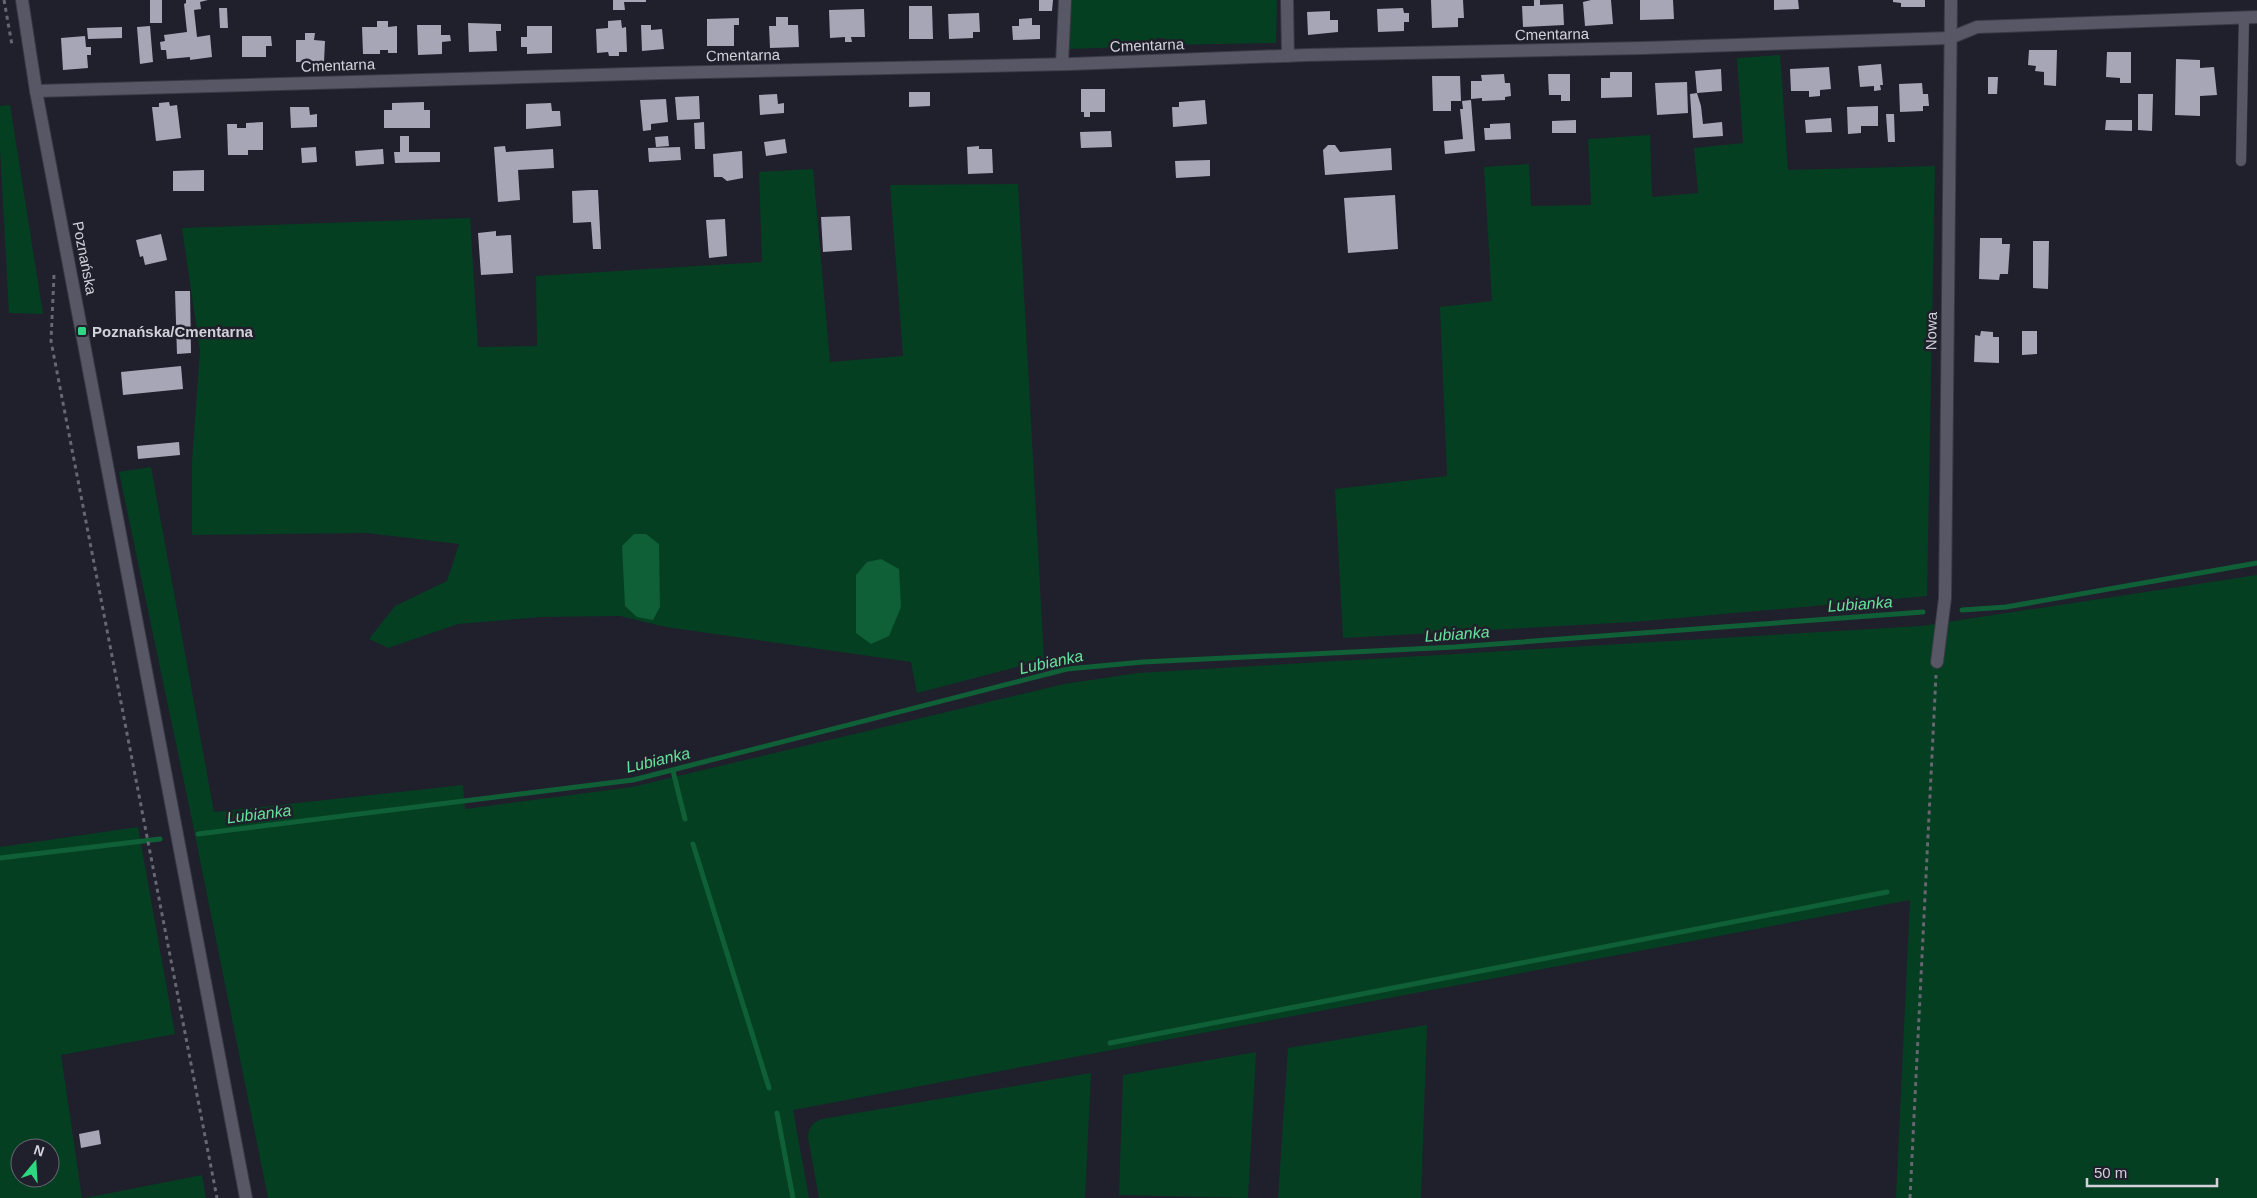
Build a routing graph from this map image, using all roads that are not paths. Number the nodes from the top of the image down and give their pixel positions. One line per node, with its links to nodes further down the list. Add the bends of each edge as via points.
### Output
1 (22, 0): 10 (street, Poznańska)
2 (1065, 0): 9 (street)
3 (1287, 0): 8 (street)
4 (1951, 0): 7 (street, Nowa)
5 (2244, 17): 6 (street, Cmentarna); 7 (street, Cmentarna, via 1977,27); 11 (lane)
6 (2257, 17)
7 (1950, 38): 8 (street, Cmentarna); 12 (street, Nowa, via 1944,598)
8 (1288, 56): 9 (street, Cmentarna)
9 (1062, 64): 10 (street, Cmentarna)
10 (36, 91): 13 (street, Poznańska)
11 (2242, 161)
12 (1936, 662)
13 (246, 1198)

